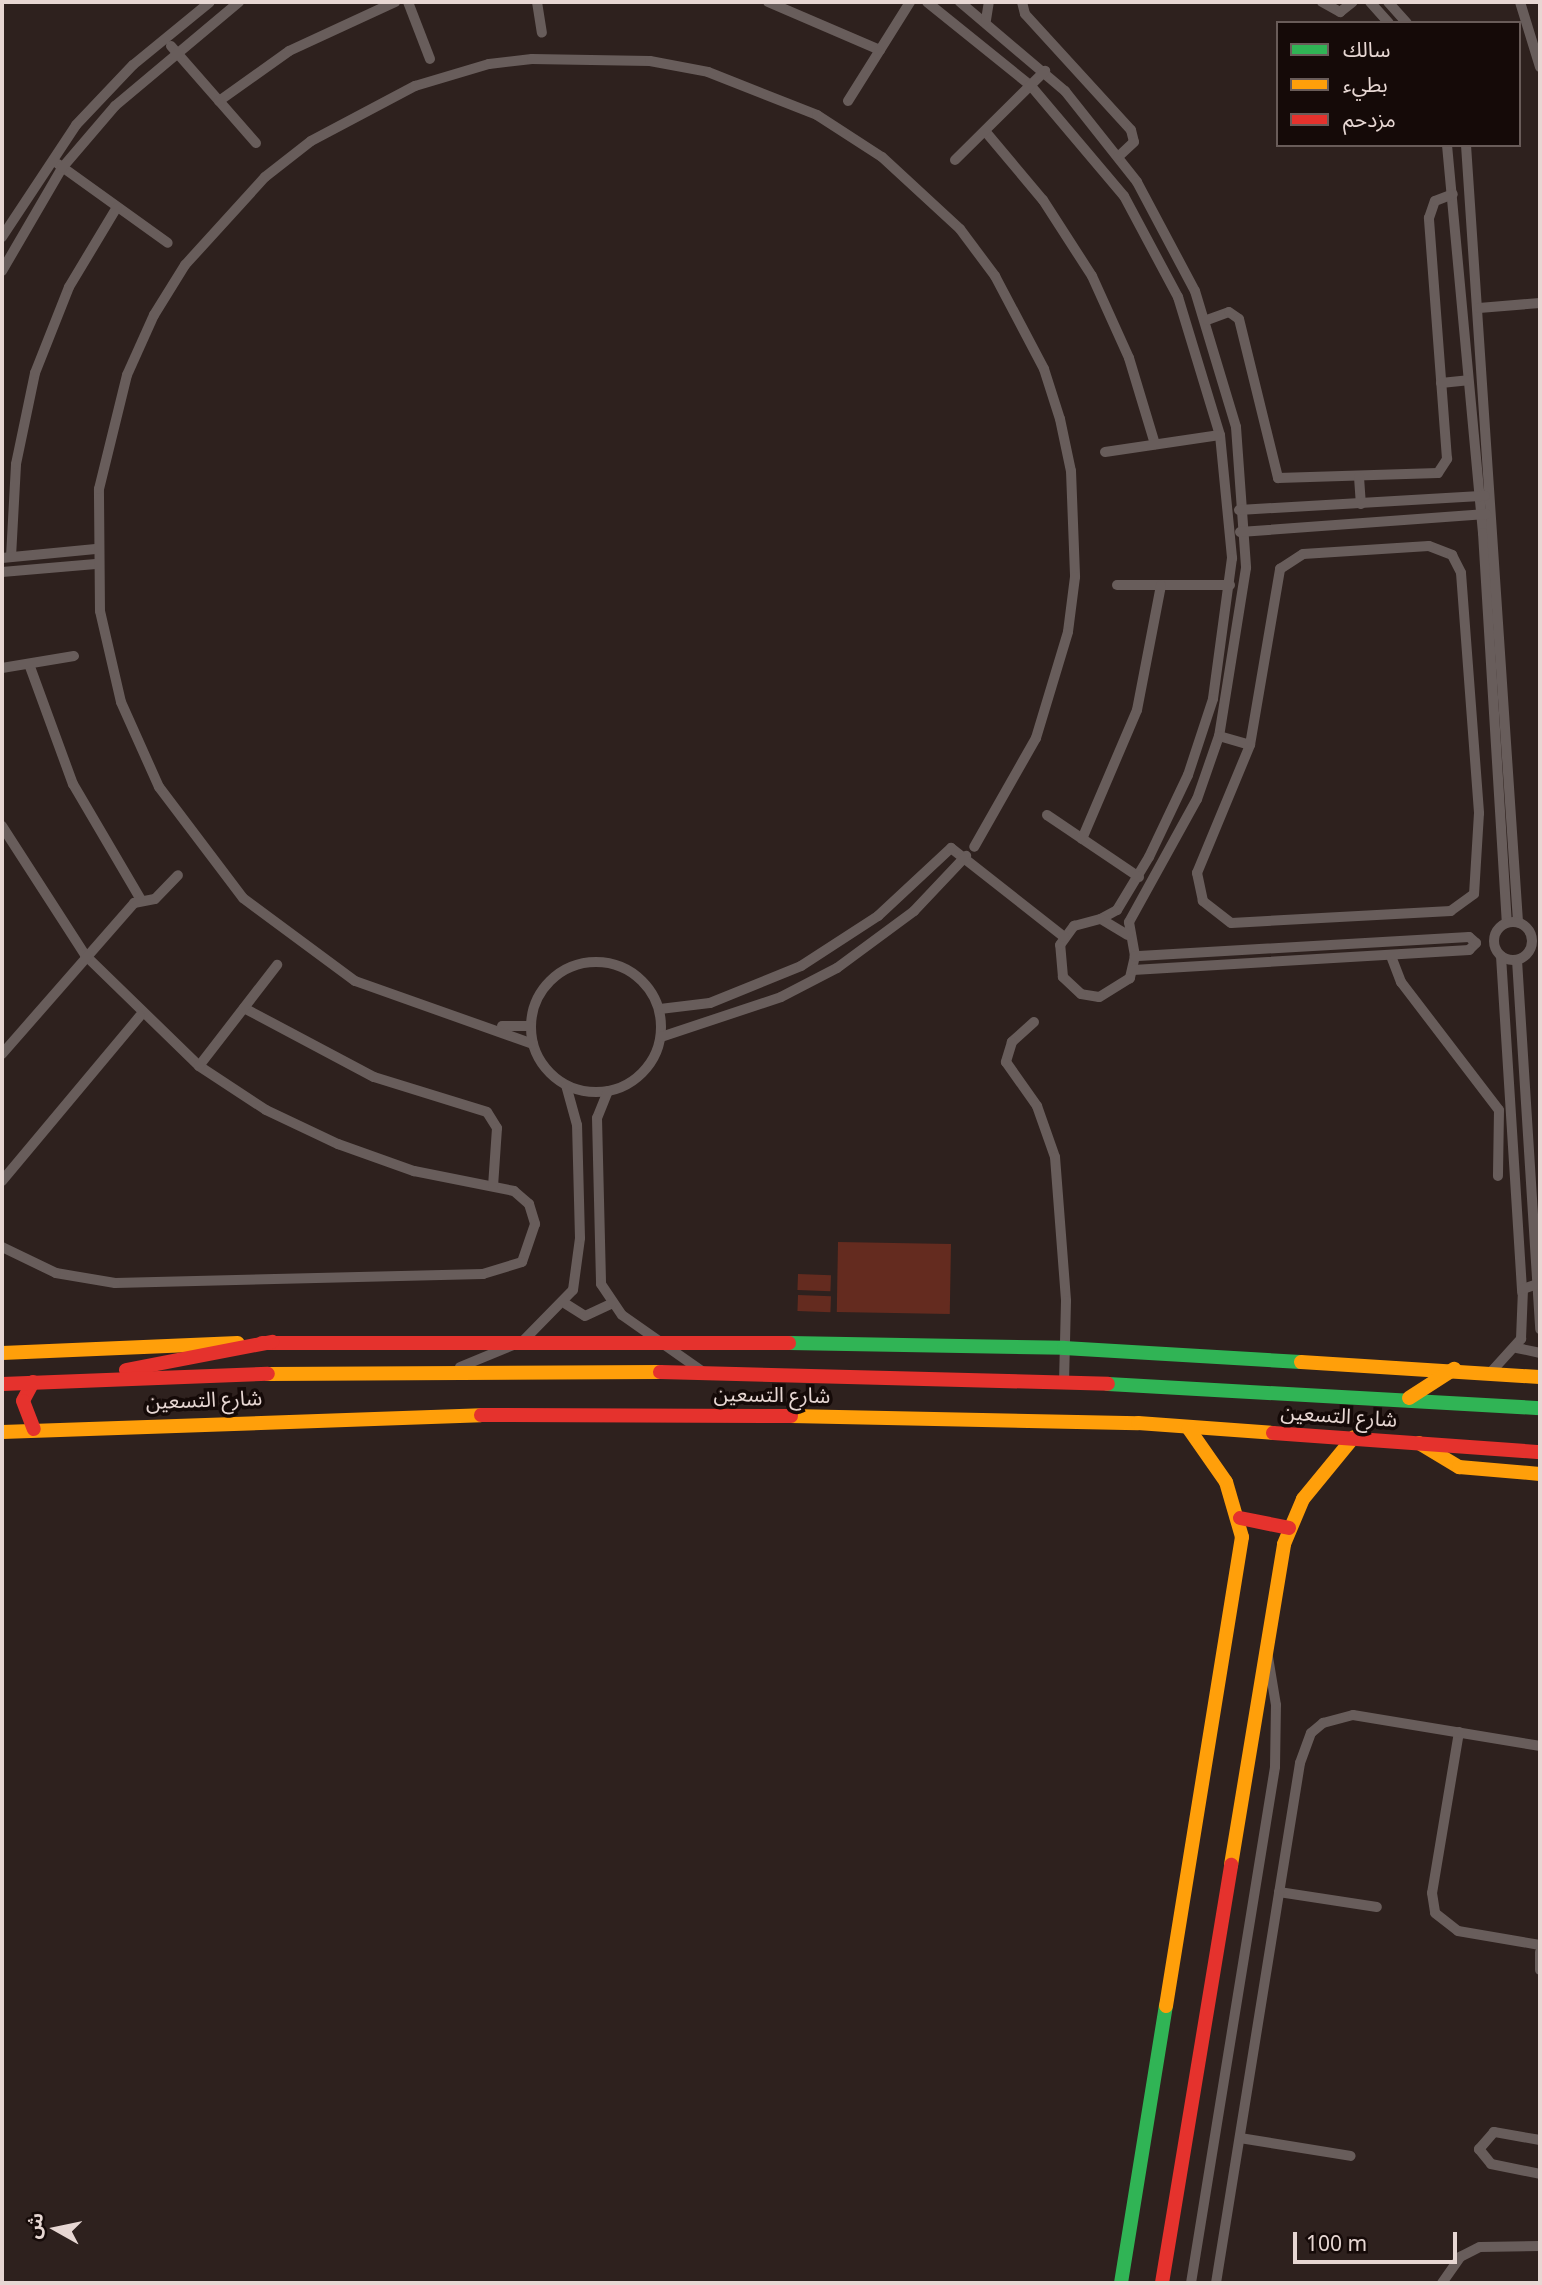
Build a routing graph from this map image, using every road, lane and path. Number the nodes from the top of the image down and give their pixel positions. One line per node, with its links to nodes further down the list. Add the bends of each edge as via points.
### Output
1 (211, 2): 21 (street)
2 (239, 2): 22 (street)
3 (395, 2): 28 (street, via 289,51)
4 (408, 2): 24 (street)
5 (537, 2): 20 (street)
6 (768, 2): 23 (street)
7 (910, 2): 23 (street)
8 (927, 2): 27 (street)
9 (960, 2): 17 (street)
10 (989, 2): 17 (street)
11 (1022, 2): 34 (street, via 1025,14 1131,130 1134,142)
12 (1322, 2): 13 (street, via 1340,12)
13 (1353, 2)
14 (1370, 2): 18 (street)
15 (1388, 2): 19 (street)
16 (1520, 2): 25 (street)
17 (986, 20): 26 (street)
18 (1387, 21)
19 (1405, 21)
20 (542, 33)
21 (164, 38): 22 (street); 35 (street, via 103,94)
22 (174, 50): 28 (street); 37 (street)
23 (880, 50): 29 (street)
24 (430, 59)
25 (1540, 67)
26 (1045, 71): 27 (street); 34 (street)
27 (1031, 86): 30 (street); 50 (street, via 1107,172 1153,245 1199,351)
28 (219, 101): 31 (street)
29 (848, 102)
30 (985, 131): 36 (street); 51 (street, via 1043,200 1091,276 1129,358)
31 (256, 143)
32 (1447, 147): 38 (street)
33 (1465, 147): 44 (street)
34 (1119, 156): 45 (street, via 1169,235)
35 (50, 158): 37 (street); 40 (street)
36 (955, 160)
37 (62, 168): 39 (street); 42 (street)
38 (1453, 194): 46 (street); 47 (street, via 1440,197 1429,212)
39 (117, 207): 41 (street); 62 (street, via 69,287 35,373 16,464)
40 (2, 237)
41 (168, 243)
42 (2, 271)
43 (1540, 303): 44 (street)
44 (1479, 308): 48 (street)
45 (1207, 320): 53 (street, via 1229,312 1239,319 1274,474 1288,481); 56 (street, via 1230,400)
46 (1468, 380): 47 (street); 49 (street)
47 (1441, 383): 53 (street, via 1447,459 1442,471)
48 (1487, 429): 49 (street); 54 (street)
49 (1472, 430): 54 (street)
50 (1220, 435): 51 (street); 57 (street)
51 (1155, 444): 52 (street)
52 (1105, 452)
53 (1359, 477): 55 (street)
54 (1485, 496): 55 (street); 58 (street)
55 (1361, 504): 56 (street)
56 (1246, 510): 57 (street); 59 (street)
57 (1232, 511): 60 (street)
58 (1487, 514): 59 (street); 71 (street); 83 (street)
59 (1247, 531): 60 (street); 73 (street, via 1241,625)
60 (1233, 532): 67 (street)
61 (96, 549): 62 (street); 63 (street); 78 (street, via 109,431 154,315 231,210 311,141 415,86 489,64 591,57 650,61 764,90 882,157 960,229 1022,321 1060,419 1076,523 1068,632 1036,738)
62 (6, 557)
63 (96, 564): 64 (street); 100 (street, via 109,657 130,724 159,788 211,864 278,929 345,975 397,1001)
64 (2, 572)
65 (1117, 585): 66 (street)
66 (1161, 585): 67 (street); 77 (street, via 1137,710)
67 (1230, 585): 80 (street, via 1204,729)
68 (74, 656): 69 (street)
69 (29, 664): 70 (street); 81 (street, via 73,785)
70 (2, 668)
71 (1496, 721): 72 (street); 83 (street)
72 (1473, 723): 74 (street, via 1461,573 1452,555 1429,546 1303,554 1277,575); 74 (street, via 1479,882 1471,900 1451,911 1248,927 1225,920 1203,901 1196,873)
73 (1219, 736): 74 (street); 85 (street, via 1197,799)
74 (1250, 745)
75 (1047, 815): 77 (street)
76 (2, 826): 89 (street)
77 (1083, 839): 80 (street)
78 (970, 852): 86 (street); 97 (street, via 947,849 878,916 801,966 710,1003); 102 (street, via 906,918 837,968 781,997)
79 (178, 875): 81 (street, via 155,899)
80 (1139, 877): 82 (street, via 1117,909)
81 (141, 900): 89 (street)
82 (1101, 919): 85 (street); 86 (street, via 1083,922)
83 (1517, 923): 84 (street); 88 (street, via 1532,940); 91 (street, via 1494,938)
84 (1540, 932)
85 (1128, 935): 92 (street)
86 (1064, 937): 95 (street, via 1059,969 1081,994 1108,995)
87 (1540, 948): 88 (street)
88 (1528, 953): 93 (street)
89 (85, 955): 98 (street); 104 (street)
90 (1391, 956): 92 (street, via 1469,950 1476,943 1469,937); 95 (street); 111 (street, via 1401,982 1499,1110)
91 (1502, 956): 93 (street); 110 (street)
92 (1135, 957): 95 (street)
93 (1517, 960): 109 (street)
94 (277, 965): 96 (street)
95 (1133, 970)
96 (243, 1008): 105 (street); 113 (street, via 374,1077 487,1112 497,1128)
97 (660, 1009): 101 (street, via 630,971 594,961 567,968 545,986); 102 (street)
98 (141, 1016): 105 (street); 112 (street)
99 (1034, 1021): 128 (street, via 1012,1042 1006,1062 1037,1106 1055,1157)
100 (478, 1024): 101 (street); 103 (street)
101 (531, 1026): 103 (street)
102 (661, 1037): 107 (street, via 637,1078)
103 (533, 1044): 106 (street, via 545,1068)
104 (2, 1054)
105 (200, 1066): 113 (street, via 267,1110 338,1144 414,1171)
106 (566, 1085): 107 (street); 114 (street, via 577,1116)
107 (608, 1091): 115 (street, via 597,1118)
108 (1540, 1128): 109 (street)
109 (1527, 1129): 110 (street); 117 (street)
110 (1513, 1130): 121 (street)
111 (1498, 1176)
112 (2, 1181)
113 (493, 1186): 116 (street, via 522,1196 535,1224 529,1253 502,1273 115,1283 56,1273)
114 (580, 1238): 115 (street); 118 (street)
115 (597, 1238): 120 (street)
116 (2, 1247)
117 (1538, 1248): 119 (street)
118 (576, 1283): 120 (street); 122 (street)
119 (1540, 1283): 121 (street); 124 (street)
120 (601, 1284): 123 (street)
121 (1522, 1292): 129 (street)
122 (566, 1304): 123 (street, via 585,1316); 126 (street)
123 (611, 1304): 125 (street)
124 (1540, 1329)
125 (662, 1340): 126 (street); 128 (street); 134 (street)
126 (523, 1341): 127 (street); 133 (street)
127 (272, 1342): 130 (street); 137 (street)
128 (1065, 1348): 132 (street); 139 (street)
129 (1517, 1348): 131 (street); 135 (street)
130 (2, 1353)
131 (1540, 1353)
132 (1454, 1369): 135 (street); 141 (street)
133 (451, 1371): 134 (street, شارع التسعين); 137 (street, شارع التسعين)
134 (704, 1372): 139 (street, شارع التسعين)
135 (1491, 1372): 136 (street)
136 (1540, 1377)
137 (79, 1379): 138 (street, شارع التسعين)
138 (33, 1382): 140 (street, شارع التسعين); 143 (street, via 23,1401)
139 (1064, 1383): 141 (street, شارع التسعين)
140 (2, 1384)
141 (1409, 1398): 142 (street, شارع التسعين)
142 (1540, 1408)
143 (34, 1429): 144 (street, شارع التسعين, via 334,1416 651,1414); 145 (street, شارع التسعين)
144 (1189, 1429): 146 (street, شارع التسعين); 150 (street, via 1217,1465)
145 (2, 1432)
146 (1354, 1437): 147 (street, شارع التسعين); 151 (street, via 1310,1488)
147 (1419, 1443): 148 (street, شارع التسعين); 149 (street, via 1438,1460 1459,1467)
148 (1540, 1452)
149 (1540, 1475)
150 (1240, 1518): 151 (street); 165 (street, via 1238,1565)
151 (1289, 1528): 152 (street)
152 (1263, 1647): 166 (street); 167 (street, via 1276,1705 1275,1766)
153 (1459, 1732): 154 (street); 155 (street, via 1353,1715 1323,1723 1303,1747); 157 (street, via 1432,1893 1434,1913 1458,1931)
154 (1540, 1745)
155 (1279, 1892): 156 (street); 160 (street)
156 (1377, 1907)
157 (1540, 1945)
158 (1540, 1952): 159 (street)
159 (1540, 1970)
160 (1240, 2138): 162 (street); 168 (street)
161 (1540, 2140): 163 (street, via 1494,2132 1479,2149 1491,2165)
162 (1352, 2156)
163 (1540, 2174)
164 (1540, 2246): 169 (street, via 1480,2247 1460,2257)
165 (1121, 2283)
166 (1162, 2283)
167 (1191, 2283)
168 (1216, 2283)
169 (1442, 2283)

